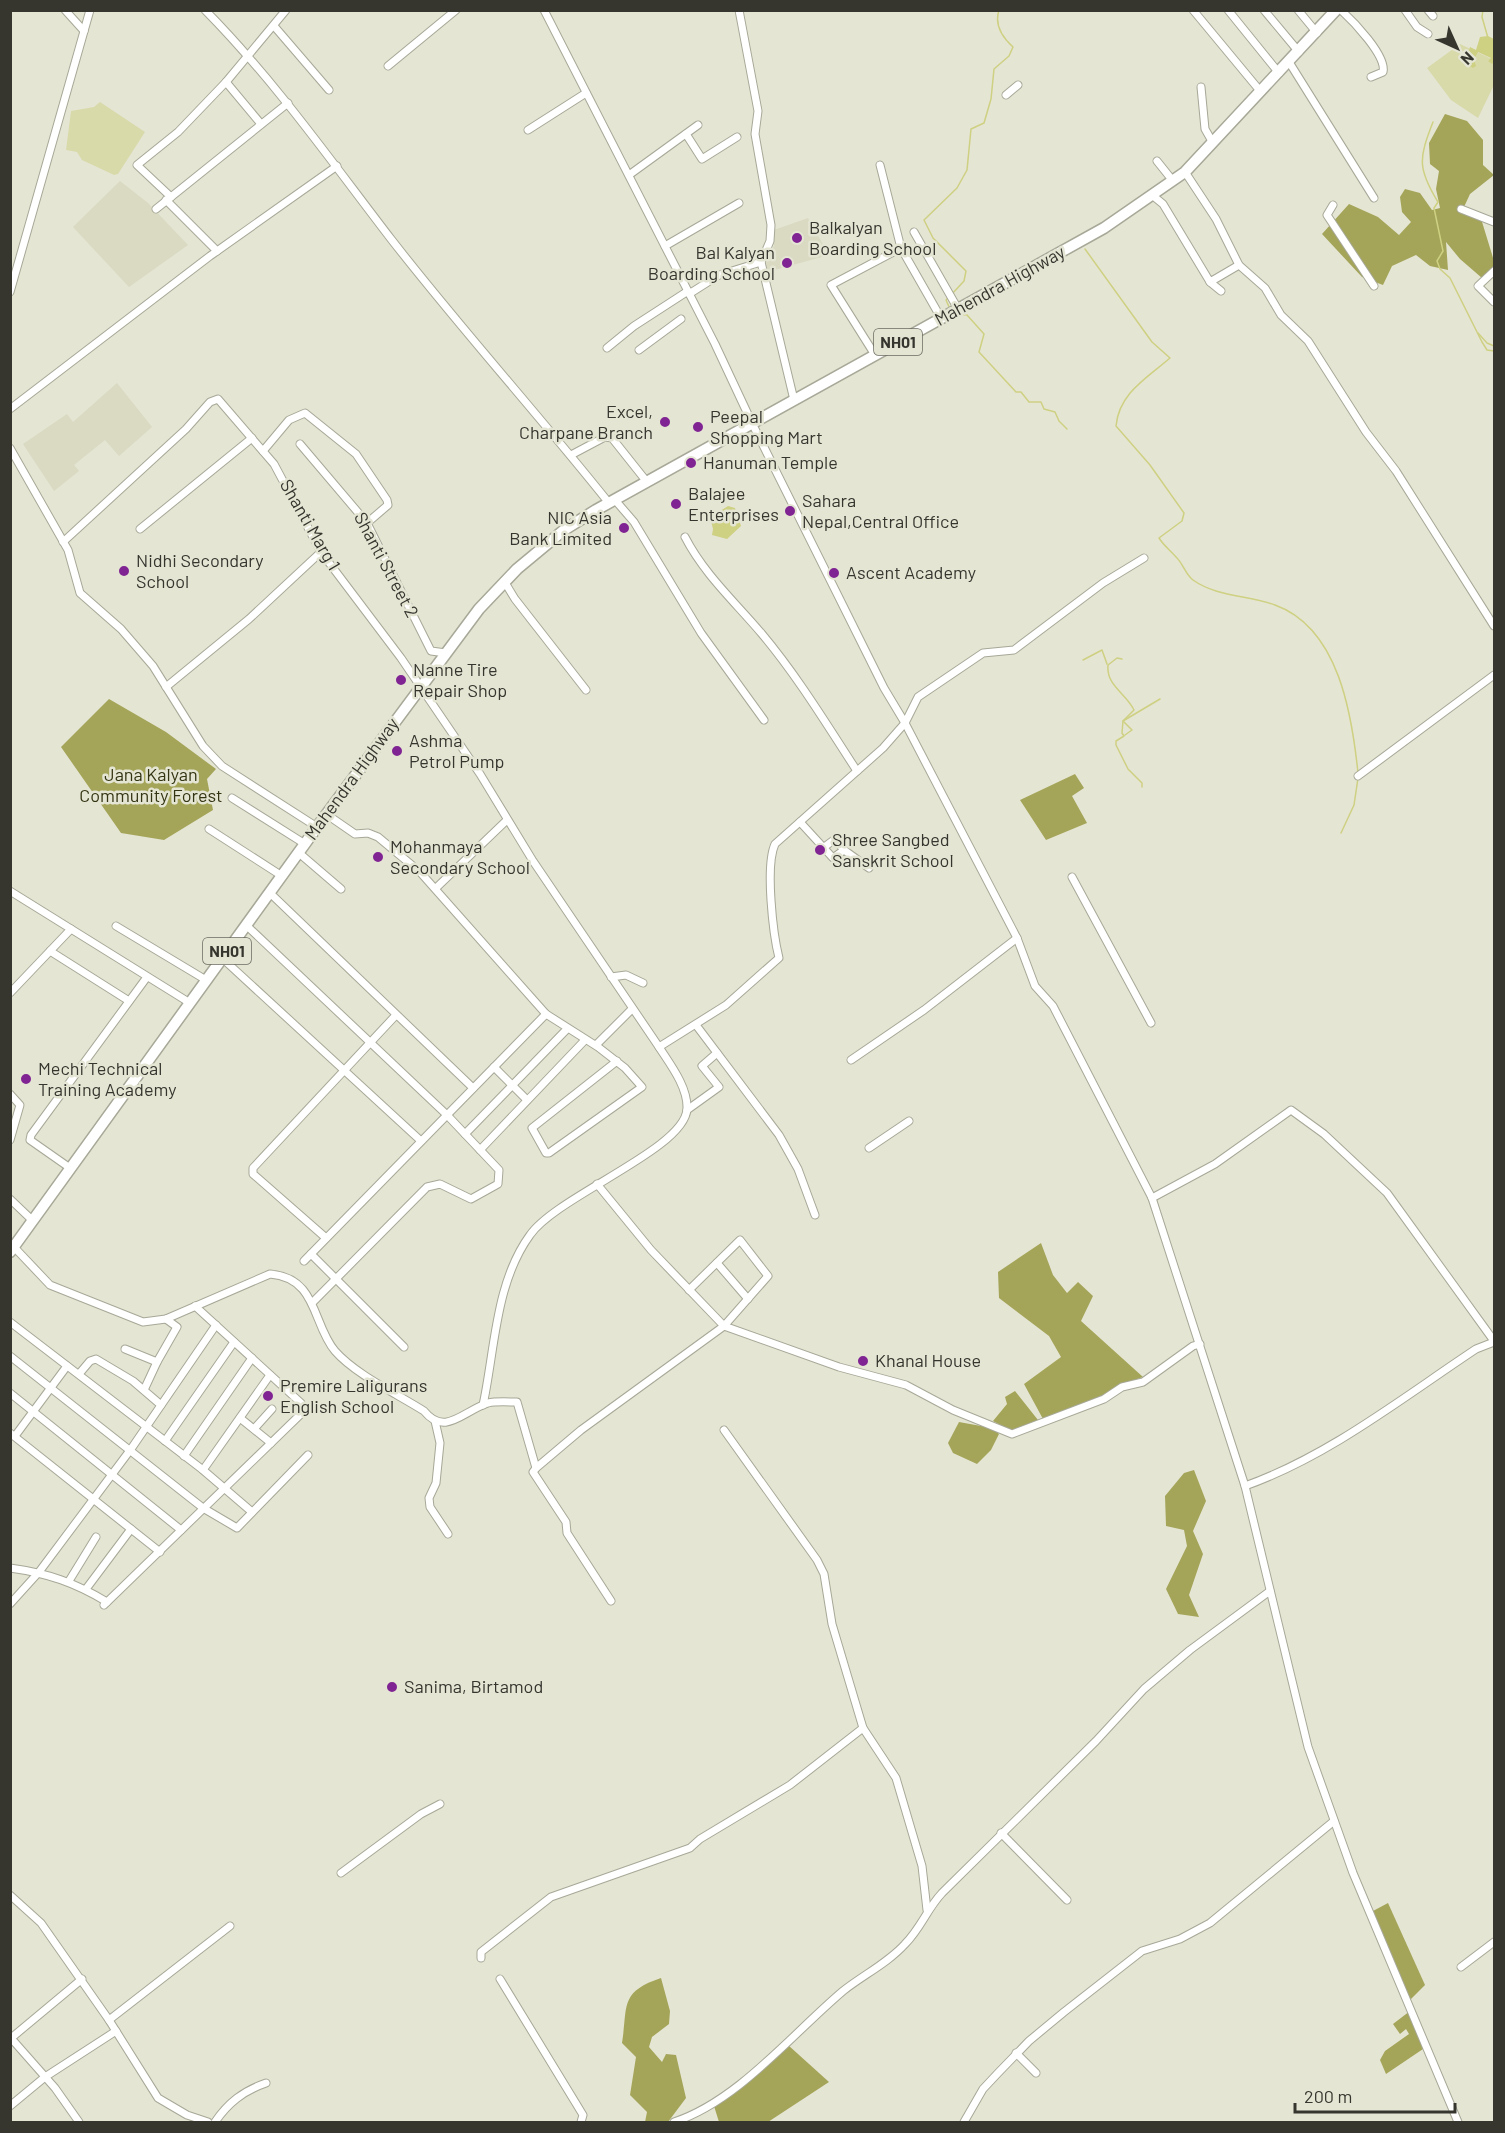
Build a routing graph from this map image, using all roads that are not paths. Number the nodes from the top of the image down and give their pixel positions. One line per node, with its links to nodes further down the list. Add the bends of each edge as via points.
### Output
1 (65, 10): 16 (street)
2 (90, 10): 16 (street)
3 (205, 10): 20 (street)
4 (286, 10): 15 (street)
5 (456, 10): 22 (street)
6 (544, 10): 30 (street)
7 (739, 10): 57 (street, via 758,111 755,134 771,225 770,241)
8 (1193, 10): 29 (street)
9 (1228, 10): 23 (street)
10 (1264, 10): 19 (street)
11 (1298, 10): 17 (street)
12 (1341, 10): 24 (street, via 1383,63 1383,72)
13 (1405, 10): 18 (street, via 1417,27)
14 (1331, 13): 17 (highway, Mahendra Highway / NH01)
15 (274, 26): 20 (street); 28 (street)
16 (84, 31): 63 (street)
17 (1317, 33): 19 (highway, Mahendra Highway / NH01)
18 (1428, 34)
19 (1299, 52): 21 (highway, Mahendra Highway / NH01)
20 (248, 56): 25 (street); 32 (street)
21 (1289, 62): 23 (highway, Mahendra Highway / NH01); 46 (street)
22 (387, 66)
23 (1279, 73): 29 (highway, Mahendra Highway / NH01)
24 (1371, 77)
25 (226, 82): 33 (street); 47 (street, via 178,132 137,165)
26 (1018, 85): 31 (street)
27 (1200, 87): 38 (street, via 1205,129)
28 (329, 90)
29 (1261, 92): 38 (highway, Mahendra Highway / NH01)
30 (586, 93): 35 (street); 43 (street)
31 (1006, 95)
32 (288, 103): 33 (street); 41 (street)
33 (261, 124): 47 (street)
34 (698, 125): 36 (street)
35 (528, 130)
36 (686, 134): 37 (street, via 702,159); 43 (street)
37 (737, 138)
38 (1213, 144): 42 (highway, Mahendra Highway / NH01)
39 (1157, 161): 44 (street)
40 (880, 165): 55 (street)
41 (338, 166): 56 (street); 79 (street, via 392,240)
42 (1185, 172): 44 (highway, Mahendra Highway / NH01); 58 (street)
43 (629, 175): 54 (street)
44 (1173, 181): 45 (highway, Mahendra Highway / NH01)
45 (1152, 195): 60 (street, via 1163,204); 66 (highway, Mahendra Highway / NH01, via 1104,228)
46 (1374, 198)
47 (169, 199): 50 (street); 56 (street)
48 (740, 203): 54 (street)
49 (1333, 206): 61 (street, via 1327,215)
50 (156, 209)
51 (1461, 209): 52 (street)
52 (1494, 222)
53 (914, 232): 66 (street)
54 (665, 246): 64 (street)
55 (901, 248): 67 (street); 71 (street, via 831,285)
56 (217, 251): 73 (street)
57 (761, 262): 64 (street, via 719,275); 72 (street)
58 (1239, 265): 60 (street); 89 (street, via 1265,288 1281,315 1308,341)
59 (1494, 271): 65 (street, via 1478,286)
60 (1210, 282): 62 (street)
61 (1374, 286)
62 (1221, 291)
63 (10, 292)
64 (688, 292): 69 (street); 74 (street)
65 (1494, 303)
66 (958, 309): 67 (highway, Mahendra Highway / NH01)
67 (941, 318): 71 (highway, Mahendra Highway / NH01)
68 (681, 319): 70 (street)
69 (607, 348)
70 (639, 350)
71 (875, 355): 72 (highway, Mahendra Highway / NH01)
72 (794, 400): 74 (highway, Mahendra Highway / NH01)
73 (10, 409)
74 (752, 423): 80 (highway, Mahendra Highway / NH01); 96 (street)
75 (252, 438): 78 (street, Shanti Marg 1); 83 (street); 85 (street, Shanti Marg 1, via 214,399)
76 (300, 444): 82 (street, Shanti Street 2)
77 (10, 448): 85 (street)
78 (263, 451): 82 (street, via 289,420 305,414 356,454 387,500 385,509); 86 (street, Shanti Marg 1, via 279,472)
79 (571, 455): 80 (street, via 605,437 612,438); 81 (street)
80 (647, 482): 81 (highway, Mahendra Highway / NH01)
81 (612, 501): 88 (highway, Mahendra Highway / NH01, via 564,530); 95 (street, via 634,522 701,633)
82 (368, 523): 90 (street, Shanti Street 2, via 431,651)
83 (140, 529)
84 (685, 537): 97 (street, via 698,562 805,691)
85 (63, 542): 92 (street, via 80,593 121,629)
86 (321, 552): 92 (street, via 249,619); 93 (street, Shanti Marg 1)
87 (1144, 558): 96 (street, via 1103,583 1014,650 983,653 918,697)
88 (504, 581): 90 (highway, Mahendra Highway / NH01); 94 (street)
89 (1493, 622)
90 (446, 653): 93 (highway, Mahendra Highway / NH01)
91 (1494, 675): 98 (street)
92 (166, 687): 103 (street, via 203,746 222,766)
93 (419, 688): 100 (highway, Mahendra Highway / NH01); 101 (street, Shanti Marg 1)
94 (586, 690)
95 (764, 720)
96 (905, 723): 97 (street); 118 (street)
97 (857, 771): 102 (street)
98 (1358, 776)
99 (232, 798): 105 (street)
100 (326, 814): 103 (highway, Mahendra Highway / NH01); 111 (street, via 355,834 378,837)
101 (507, 819): 111 (street); 122 (street, Shanti Marg 1)
102 (800, 822): 106 (street); 132 (street, via 775,844 770,863 774,941 779,958 726,1005)
103 (317, 827): 105 (highway, Mahendra Highway / NH01)
104 (208, 829): 109 (street)
105 (302, 848): 109 (highway, Mahendra Highway / NH01); 112 (street)
106 (823, 848): 107 (street, via 833,858); 107 (street, via 835,839)
107 (844, 850): 108 (street)
108 (869, 868)
109 (282, 876): 114 (highway, Mahendra Highway / NH01)
110 (1072, 877): 131 (street)
111 (436, 888): 129 (street)
112 (341, 889)
113 (10, 891): 117 (street)
114 (270, 893): 115 (highway, Mahendra Highway / NH01); 130 (street)
115 (246, 925): 120 (highway, Mahendra Highway / NH01); 135 (street)
116 (116, 926): 123 (street)
117 (71, 929): 119 (street); 121 (street)
118 (1017, 938): 139 (street); 158 (street, via 1035,986 1053,1006)
119 (50, 951): 125 (street); 126 (street)
120 (222, 958): 123 (highway, Mahendra Highway / NH01); 142 (street)
121 (147, 977): 126 (street); 127 (street)
122 (611, 977): 124 (street, via 626,975); 128 (street, Shanti Marg 1)
123 (206, 980): 127 (highway, Mahendra Highway / NH01)
124 (643, 983)
125 (10, 993)
126 (129, 1001): 155 (street, via 30,1140)
127 (190, 1003): 155 (highway, Mahendra Highway / NH01)
128 (632, 1009): 136 (street); 137 (street, Shanti Marg 1)
129 (546, 1014): 133 (street); 141 (street)
130 (396, 1015): 135 (street); 144 (street)
131 (1151, 1023)
132 (696, 1025): 137 (street); 138 (street)
133 (567, 1029): 134 (street); 143 (street)
134 (585, 1040): 136 (street); 146 (street)
135 (370, 1043): 142 (street); 148 (street)
136 (596, 1045): 140 (street)
137 (659, 1047): 147 (street, Shanti Marg 1, via 675,1071)
138 (717, 1053): 147 (street, via 702,1066 719,1088); 159 (street, via 779,1135 798,1169)
139 (851, 1060)
140 (617, 1061): 140 (street, via 642,1088 546,1153 531,1128)
141 (494, 1067): 143 (street); 144 (street)
142 (343, 1071): 152 (street); 161 (street, via 252,1171)
143 (512, 1086): 146 (street); 150 (street)
144 (473, 1089): 148 (street)
145 (10, 1094): 151 (street, via 20,1105)
146 (527, 1100): 154 (street)
147 (687, 1110): 156 (street, via 667,1140)
148 (447, 1115): 150 (street); 152 (street)
149 (909, 1121): 153 (street)
150 (465, 1134): 154 (street)
151 (10, 1140)
152 (421, 1141): 161 (street)
153 (869, 1148)
154 (480, 1150): 166 (street, via 499,1170 498,1184 471,1199 440,1184 427,1187)
155 (70, 1168): 160 (highway, Mahendra Highway / NH01)
156 (597, 1184): 167 (street); 190 (street, via 547,1215 529,1235 502,1299)
157 (10, 1198): 160 (street)
158 (1152, 1198): 175 (street, via 1215,1164 1291,1110 1324,1134 1388,1193); 177 (street)
159 (815, 1215)
160 (32, 1220): 162 (highway, Mahendra Highway / NH01)
161 (326, 1238): 163 (street)
162 (12, 1250): 171 (street, via 60,1290 143,1322)
163 (311, 1254): 164 (street); 166 (street)
164 (304, 1261)
165 (717, 1263): 167 (street); 168 (street); 168 (street, via 740,1240 768,1276)
166 (336, 1279): 169 (street); 178 (street)
167 (689, 1290): 174 (street)
168 (748, 1299): 174 (street)
169 (312, 1303): 170 (street, via 297,1283 270,1274); 194 (street, via 338,1354)
170 (195, 1306): 171 (street); 173 (street)
171 (166, 1319): 182 (street, via 177,1327)
172 (10, 1322): 183 (street)
173 (216, 1325): 176 (street); 189 (street)
174 (724, 1326): 177 (street, via 828,1363 906,1385 1012,1434 1104,1399 1122,1387 1143,1382); 204 (street, via 581,1430)
175 (1494, 1341): 207 (street, via 1320,1452 1280,1474)
176 (234, 1342): 181 (street); 199 (street)
177 (1200, 1344): 207 (street)
178 (404, 1347)
179 (125, 1349): 182 (street)
180 (10, 1356): 186 (street)
181 (252, 1358): 185 (street); 203 (street)
182 (157, 1362): 187 (street)
183 (67, 1366): 184 (street); 186 (street)
184 (79, 1374): 187 (street, via 96,1359); 195 (street)
185 (270, 1375): 193 (street); 200 (street, via 301,1403 303,1412)
186 (51, 1387): 192 (street); 201 (street)
187 (144, 1390): 189 (street)
188 (10, 1393): 192 (street)
189 (161, 1405): 195 (street)
190 (483, 1405): 194 (street, via 447,1424); 204 (street, via 517,1402)
191 (272, 1409): 196 (street)
192 (33, 1412): 198 (street); 206 (street)
193 (240, 1418): 196 (street); 205 (street)
194 (435, 1421): 214 (street, via 440,1443 430,1507)
195 (147, 1426): 199 (street); 201 (street)
196 (254, 1429): 200 (street)
197 (724, 1430): 224 (street, via 824,1574 832,1624)
198 (13, 1435): 209 (street)
199 (165, 1441): 203 (street)
200 (271, 1443): 208 (street)
201 (131, 1449): 206 (street); 210 (street)
202 (308, 1455): 211 (street)
203 (184, 1456): 205 (street)
204 (536, 1468): 222 (street, via 533,1472 566,1522 567,1533)
205 (203, 1470): 208 (street)
206 (112, 1472): 209 (street); 213 (street)
207 (1245, 1486): 221 (street)
208 (226, 1488): 210 (street); 211 (street)
209 (94, 1499): 212 (street); 218 (street)
210 (203, 1508): 211 (street, via 237,1528); 213 (street)
211 (252, 1512)
212 (131, 1529): 216 (street); 220 (street)
213 (181, 1530): 216 (street)
214 (448, 1534)
215 (96, 1537): 219 (street)
216 (160, 1552): 220 (street, via 105,1604)
217 (10, 1568): 218 (street)
218 (39, 1572): 219 (street); 223 (street)
219 (69, 1581): 220 (street)
220 (86, 1589)
221 (1270, 1592): 226 (street, via 1308,1747); 227 (street, via 1144,1689)
222 (611, 1601)
223 (10, 1604)
224 (863, 1728): 231 (street, via 897,1778 922,1866); 234 (street, via 790,1785 690,1848 551,1897 481,1952)
225 (440, 1804): 228 (street)
226 (1334, 1821): 241 (street, via 1210,1923 1191,1935 1133,1956); 252 (street)
227 (1001, 1833): 230 (street); 231 (street)
228 (341, 1873)
229 (10, 1894): 236 (street, via 41,1923)
230 (1067, 1900)
231 (927, 1910): 250 (street, via 915,1932 888,1959 844,1990 732,2089 693,2116)
232 (230, 1926): 238 (street)
233 (1494, 1942): 235 (street)
234 (481, 1958)
235 (1461, 1967)
236 (82, 1979): 238 (street); 240 (street)
237 (500, 1979): 249 (street, via 574,2098 583,2115)
238 (109, 2020): 239 (street)
239 (116, 2031): 243 (street); 247 (street, via 158,2098)
240 (11, 2038): 243 (street)
241 (1016, 2053): 242 (street); 251 (street, via 983,2089)
242 (1036, 2073)
243 (45, 2077): 245 (street); 246 (street)
244 (266, 2083): 248 (street, via 225,2107)
245 (10, 2106)
246 (80, 2122)
247 (208, 2122)
248 (215, 2122)
249 (580, 2122)
250 (674, 2122)
251 (963, 2122)
252 (1458, 2122)

